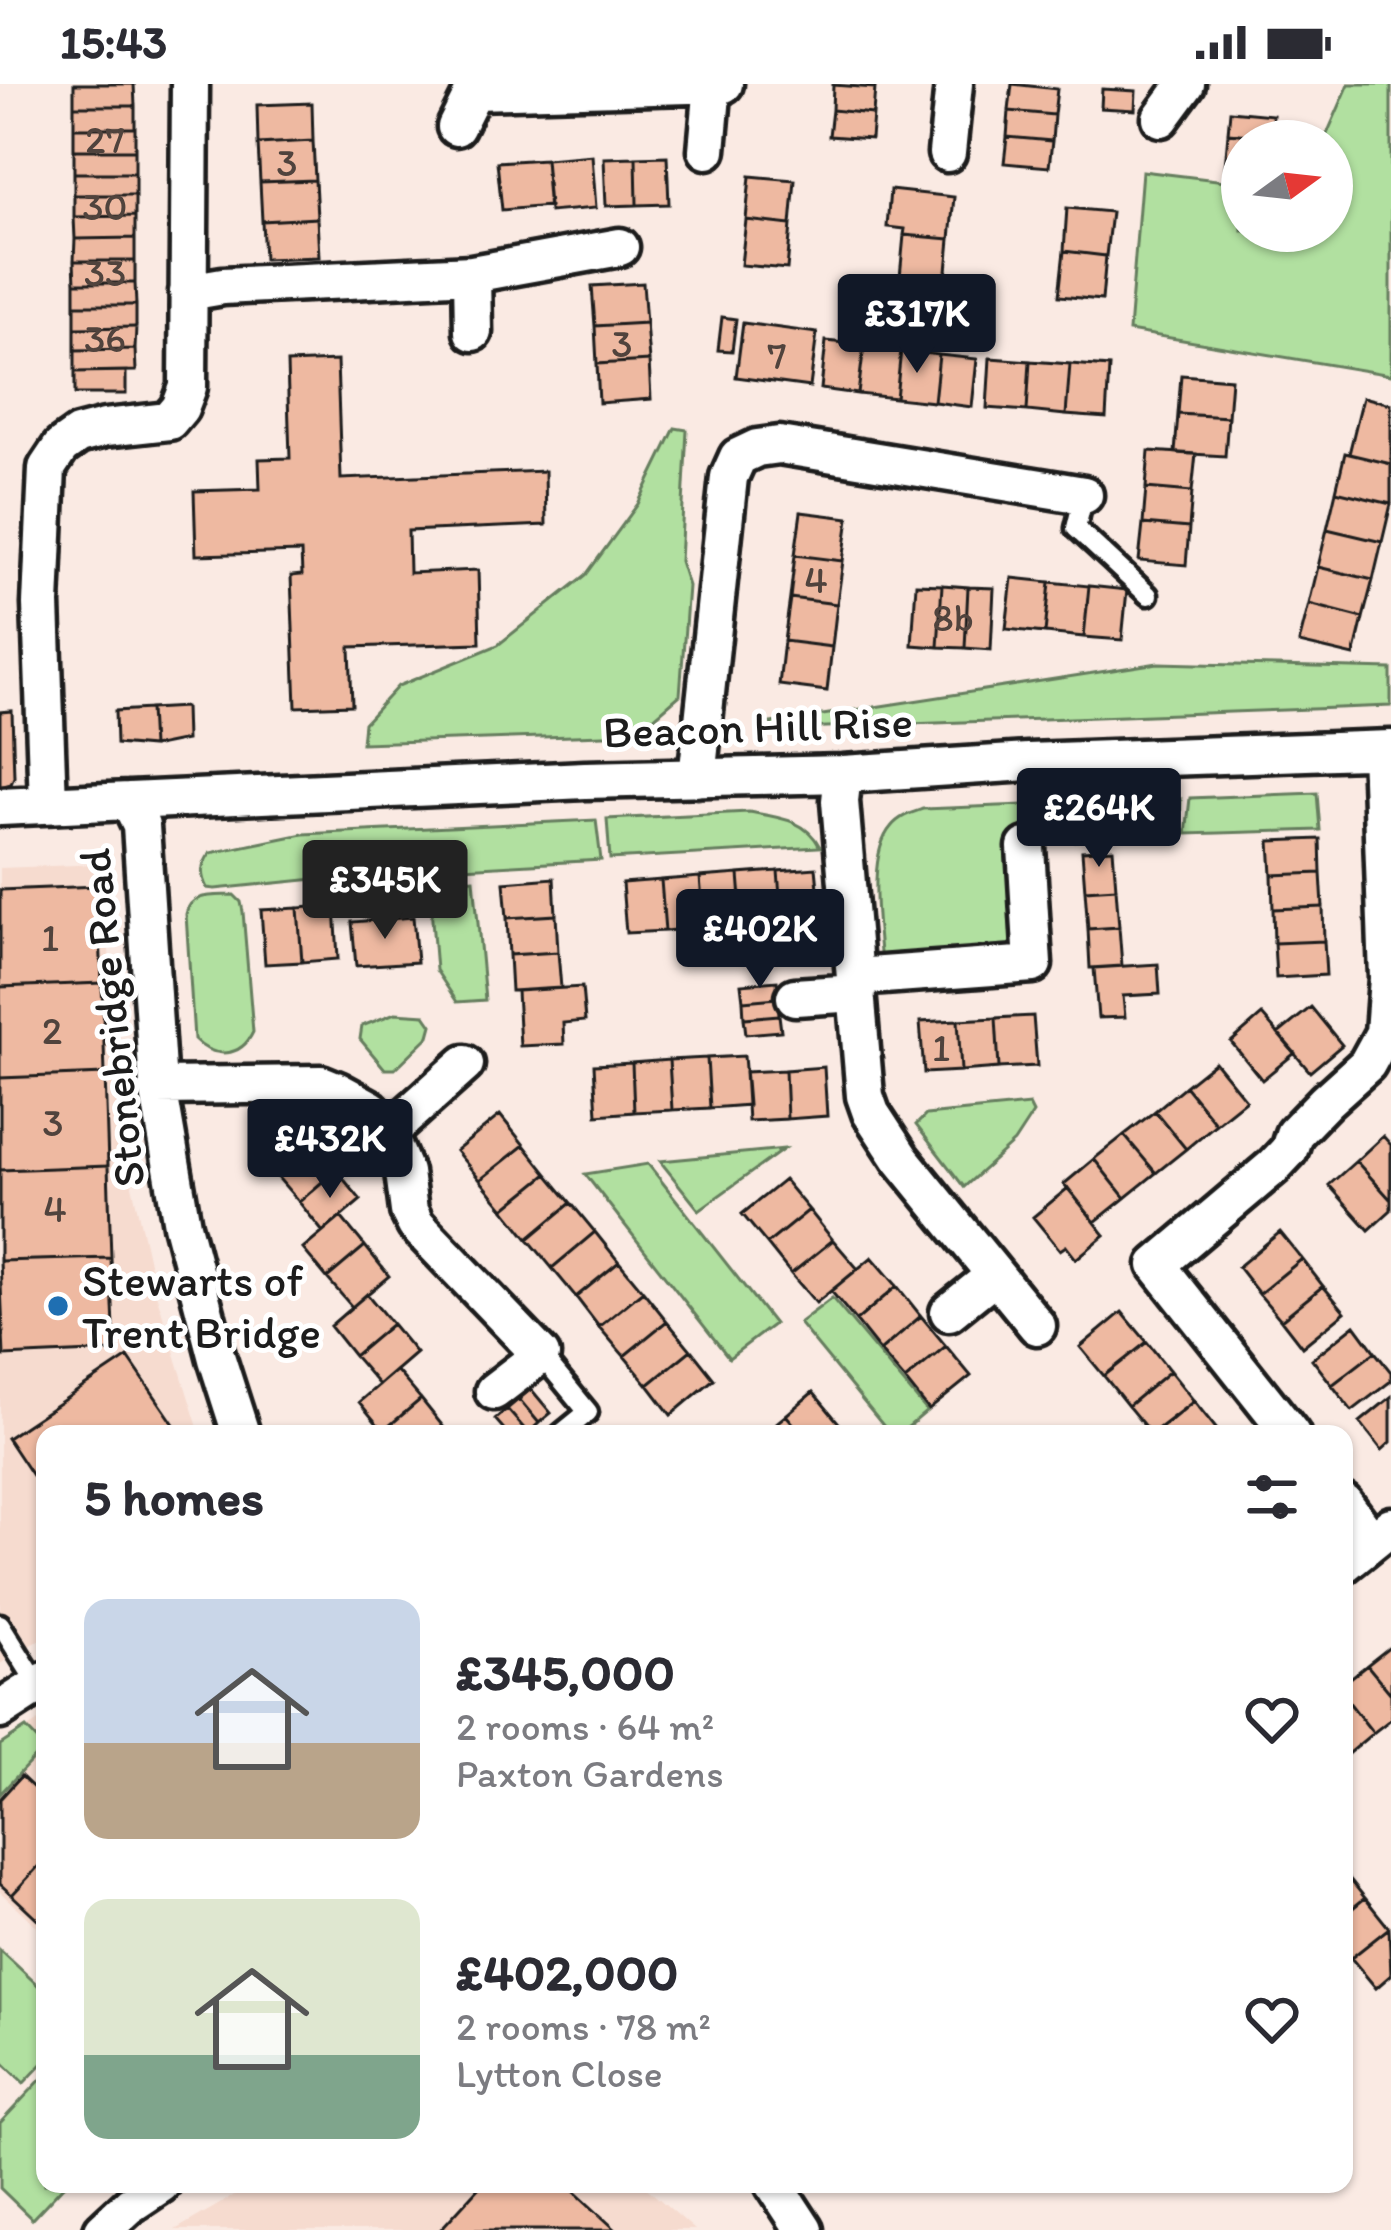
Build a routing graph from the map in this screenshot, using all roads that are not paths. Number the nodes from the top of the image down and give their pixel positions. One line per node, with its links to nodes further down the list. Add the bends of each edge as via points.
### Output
1 (190, 84): 13 (street)
2 (713, 84): 3 (street); 6 (street); 9 (street)
3 (724, 84)
4 (954, 84): 10 (street)
5 (1186, 84): 7 (street)
6 (474, 87): 8 (street)
7 (1160, 118)
8 (456, 128)
9 (706, 150)
10 (947, 153)
11 (620, 248): 12 (street)
12 (472, 274): 13 (street); 14 (street)
13 (188, 292): 21 (street, via 188,386 180,408 169,421 78,435 47,468 41,604)
14 (473, 332)
15 (1084, 495): 16 (lane, via 1076,528); 19 (street, via 778,446 738,457 729,477)
16 (1148, 595)
17 (1386, 749): 18 (street, Beacon Hill Rise); 36 (street, via 1384,1033 1367,1064 1294,1134 1273,1167 1157,1265)
18 (842, 774): 19 (street, Beacon Hill Rise); 24 (street)
19 (698, 778): 20 (street, Beacon Hill Rise)
20 (129, 801): 21 (street, Beacon Hill Rise); 27 (street, Stonebridge Road, via 141,826)
21 (48, 804): 22 (street, Beacon Hill Rise)
22 (0, 807)
23 (1026, 847): 24 (street, via 1034,964)
24 (857, 985): 25 (street); 29 (street, via 871,1113)
25 (795, 997)
26 (465, 1064): 28 (street)
27 (158, 1087): 28 (street, via 321,1084 371,1109); 34 (street, Stonebridge Road, via 182,1225)
28 (388, 1133): 32 (street, via 416,1225)
29 (995, 1275): 30 (street); 31 (street)
30 (949, 1312)
31 (1037, 1326)
32 (541, 1355): 33 (street); 35 (lane, via 588,1412)
33 (494, 1391)
34 (238, 1425)
35 (572, 1425)
36 (1285, 1425)
37 (1353, 1518): 38 (street)
38 (1369, 1544)
39 (0, 1624): 40 (lane)
40 (30, 1694)
41 (148, 2193): 43 (street)
42 (780, 2193): 44 (street)
43 (103, 2230)
44 (804, 2230)

